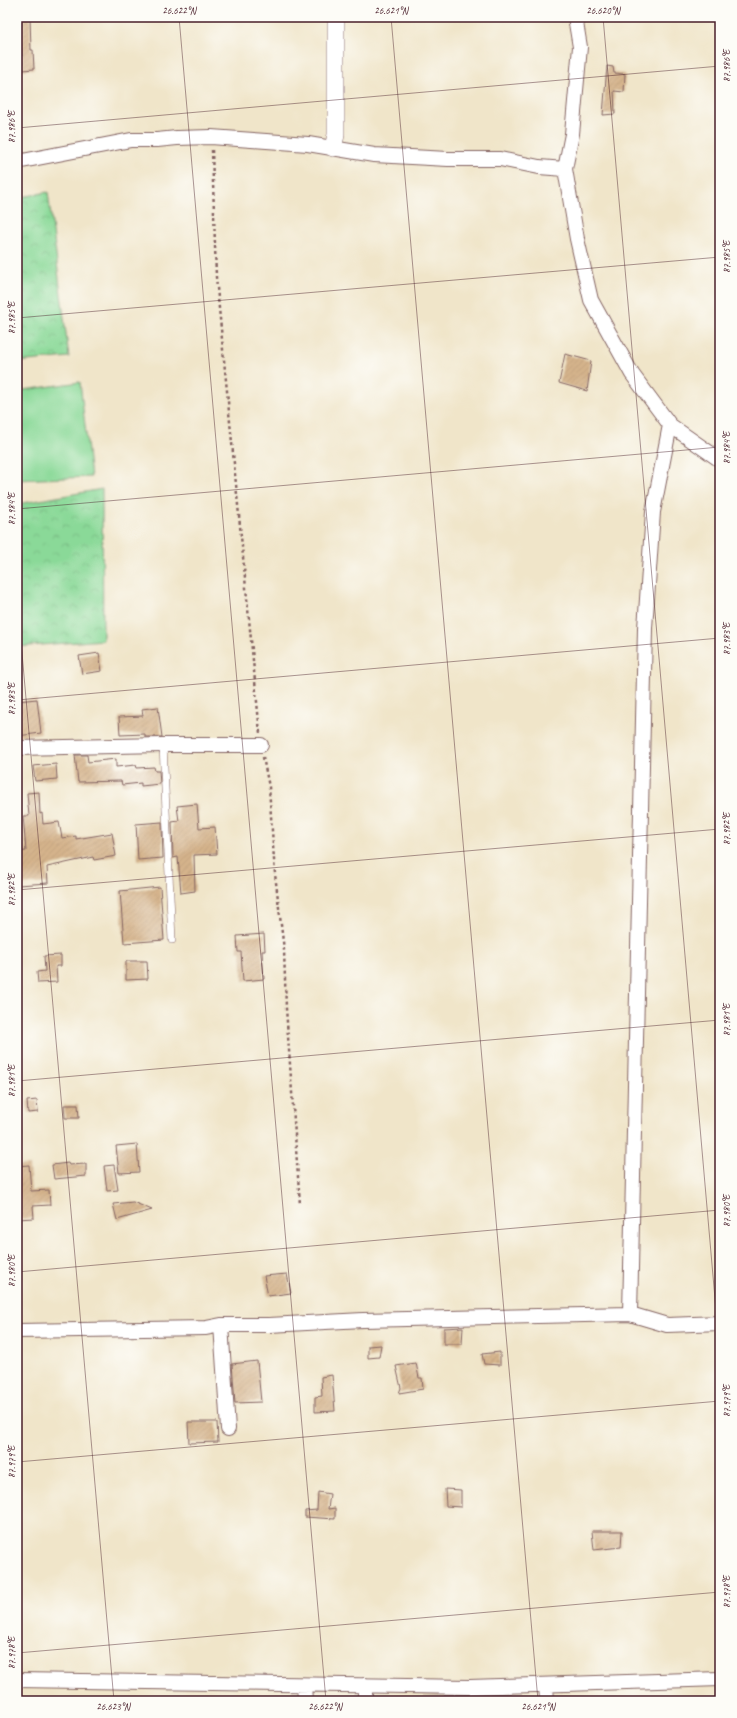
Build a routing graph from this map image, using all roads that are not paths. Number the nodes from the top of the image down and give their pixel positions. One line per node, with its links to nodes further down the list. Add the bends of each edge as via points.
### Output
1 (336, 17): 3 (street, via 336,135)
2 (575, 17): 5 (street, via 580,47 572,134)
3 (333, 148): 4 (street, via 211,137 131,140); 5 (street, via 374,155 448,160 500,159)
4 (17, 162)
5 (565, 169): 6 (street, via 591,300 632,374)
6 (670, 425): 7 (street); 12 (street, via 653,512 645,628)
7 (720, 460)
8 (163, 745): 9 (street); 10 (street); 11 (lane)
9 (261, 745)
10 (17, 748)
11 (172, 940)
12 (630, 1314): 13 (street, via 667,1325); 14 (street)
13 (720, 1323)
14 (221, 1325): 15 (street, via 206,1328); 16 (street)
15 (17, 1330)
16 (228, 1429)
17 (720, 1679): 21 (street)
18 (17, 1680): 19 (street)
19 (304, 1685): 20 (street); 22 (street)
20 (365, 1685): 21 (street); 23 (street)
21 (546, 1685): 24 (street)
22 (305, 1701)
23 (365, 1701)
24 (547, 1701)

